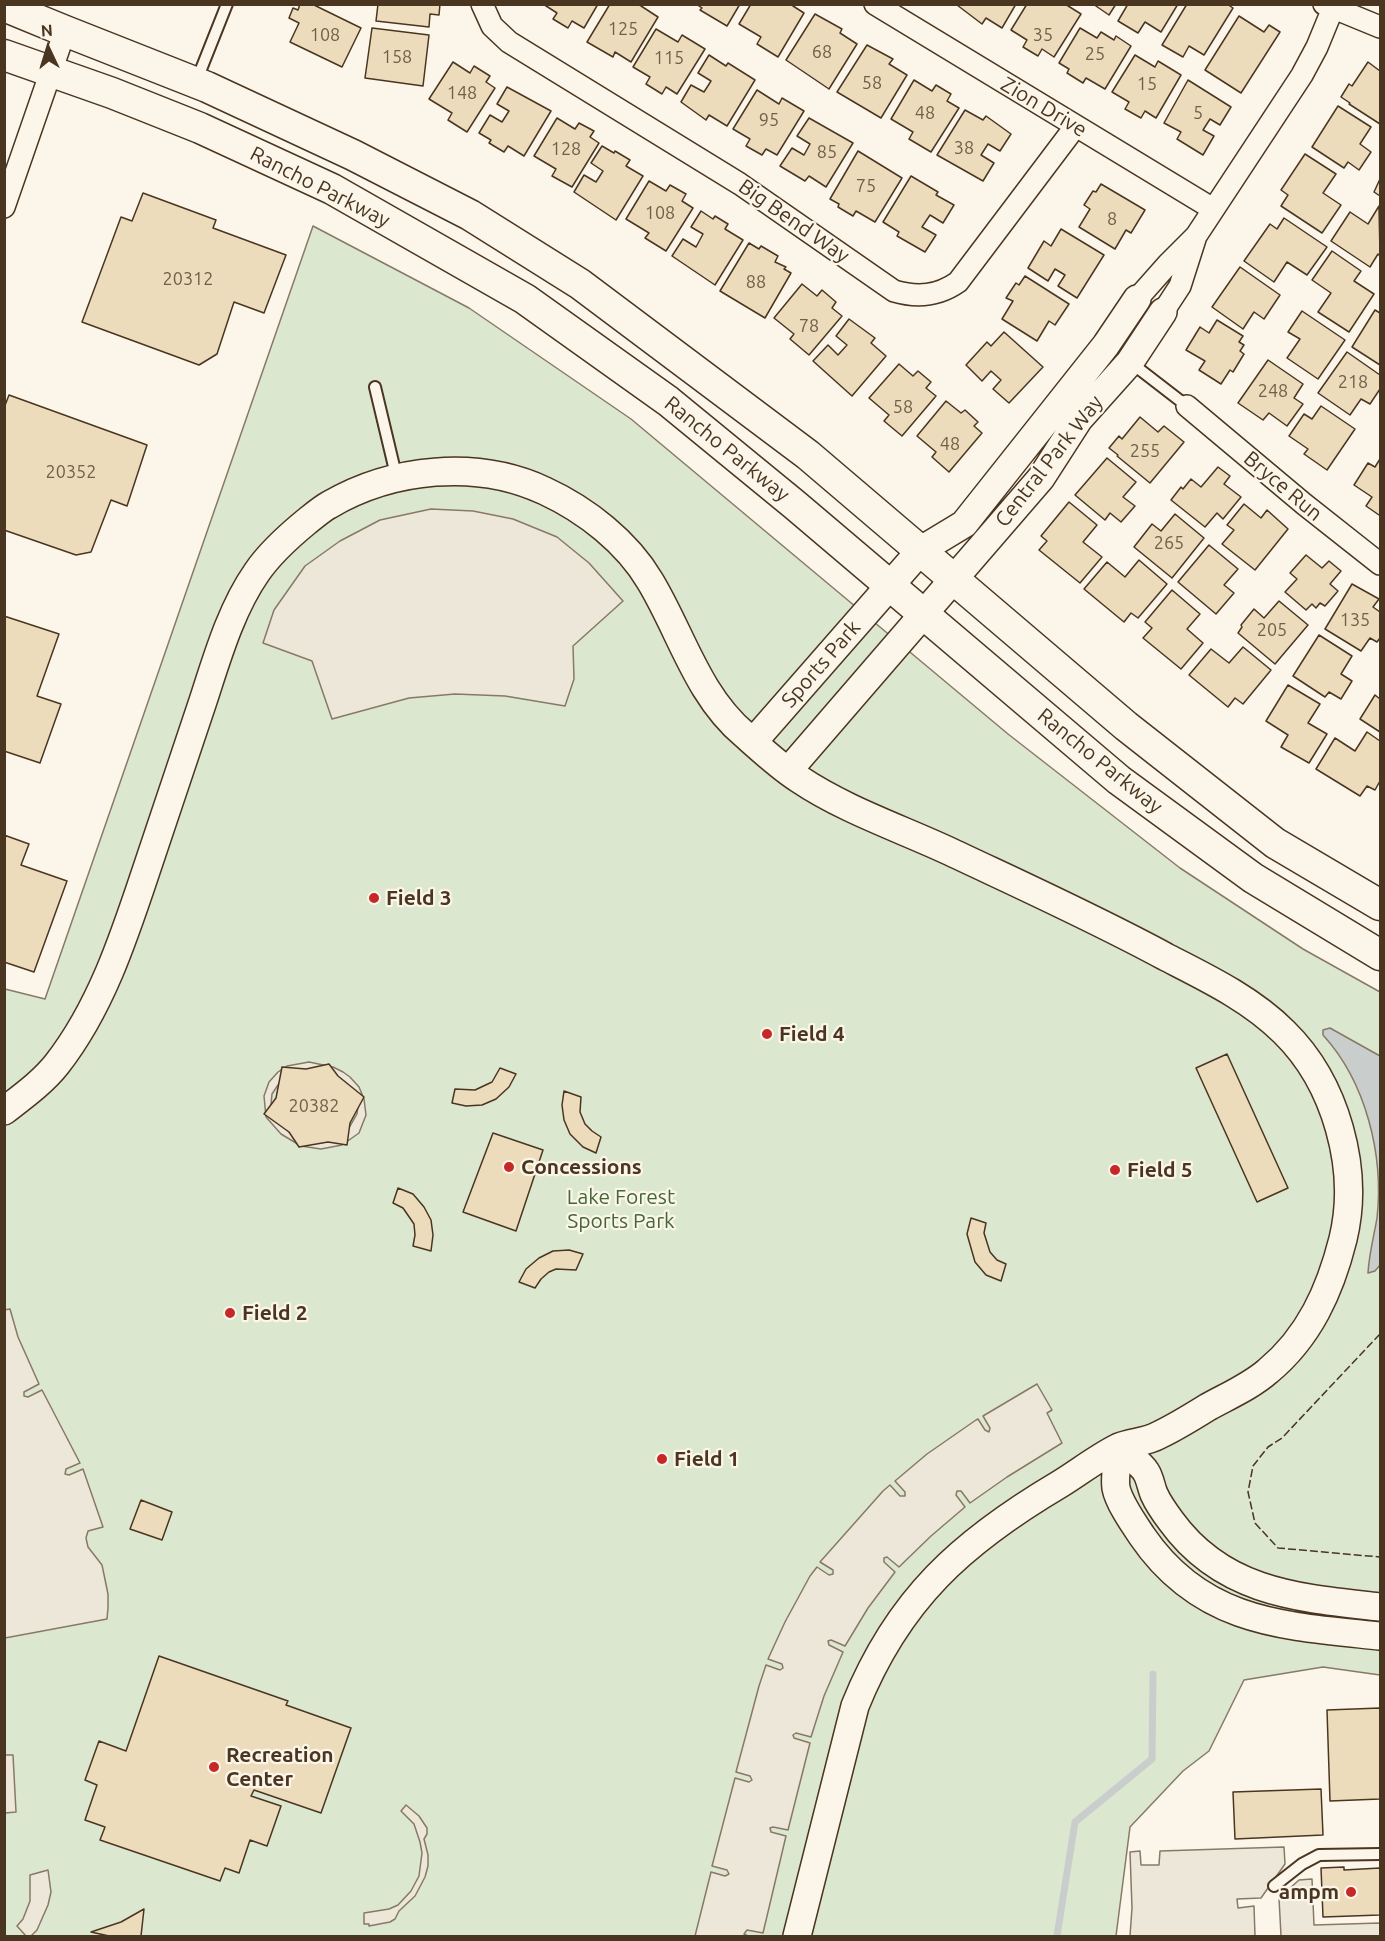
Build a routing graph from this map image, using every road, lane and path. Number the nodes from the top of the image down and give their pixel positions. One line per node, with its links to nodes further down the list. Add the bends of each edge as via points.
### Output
1 (227, 4): 10 (lane)
2 (482, 4): 11 (street, Big Bend Way, via 492,26 509,42 740,184 886,286 904,294 933,294 958,282)
3 (875, 4): 11 (street, Zion Drive)
4 (4, 6): 7 (main road, Rancho Parkway)
5 (1329, 6): 6 (street); 13 (street, Central Park Way, via 1317,47 1302,75)
6 (1380, 27)
7 (65, 31): 9 (street); 10 (main road, Rancho Parkway)
8 (4, 55): 9 (main road, Rancho Parkway)
9 (51, 71): 12 (street); 25 (main road, Rancho Parkway, via 200,128 332,189 525,300 668,401)
10 (196, 82): 22 (main road, Rancho Parkway, via 459,210 580,284 808,455)
11 (1075, 127): 13 (street, Zion Drive)
12 (4, 207)
13 (1213, 209): 14 (street, Central Park Way)
14 (1196, 236): 15 (street, Central Park Way); 16 (street, Central Park Way, via 1180,286)
15 (1137, 299): 17 (street, Central Park Way)
16 (1163, 312): 18 (street, Central Park Way)
17 (1106, 345): 18 (street); 22 (street, Central Park Way, via 964,524)
18 (1130, 362): 20 (lane); 24 (street, Central Park Way, via 1079,419 1041,478)
19 (375, 387): 21 (lane)
20 (1187, 406): 23 (street, Bryce Run)
21 (397, 479): 27 (street, via 429,472 491,474 531,484 588,516 626,548 649,579 713,699); 31 (street, via 326,506 292,534 258,571 231,622 127,928 90,1016 53,1069)
22 (921, 550): 24 (main road, Rancho Parkway); 25 (street, Central Park Way)
23 (1380, 564)
24 (954, 577): 26 (street, Central Park Way); 29 (main road, Rancho Parkway, via 1126,726 1275,843)
25 (890, 586): 26 (main road, Rancho Parkway); 27 (street, Sports Park)
26 (922, 614): 28 (street, Sports Park); 30 (main road, Rancho Parkway, via 1119,780 1253,878)
27 (753, 742): 28 (street)
28 (788, 771): 32 (street, via 826,795 1136,941 1222,986 1283,1030 1318,1078 1341,1130 1348,1185 1344,1235 1325,1295 1302,1337 1264,1375 1153,1439)
29 (1380, 905)
30 (1380, 955)
31 (4, 1111)
32 (1119, 1447): 33 (street, via 1146,1472 1154,1494 1172,1522 1199,1554 1234,1577 1269,1590); 34 (street, via 1116,1489 1151,1549 1184,1583 1215,1604 1251,1617); 37 (street, via 968,1546 915,1599 891,1633 855,1706)
33 (1380, 1607)
34 (1380, 1636)
35 (1380, 1854): 36 (lane, via 1319,1855)
36 (1274, 1886)
37 (797, 1936)

